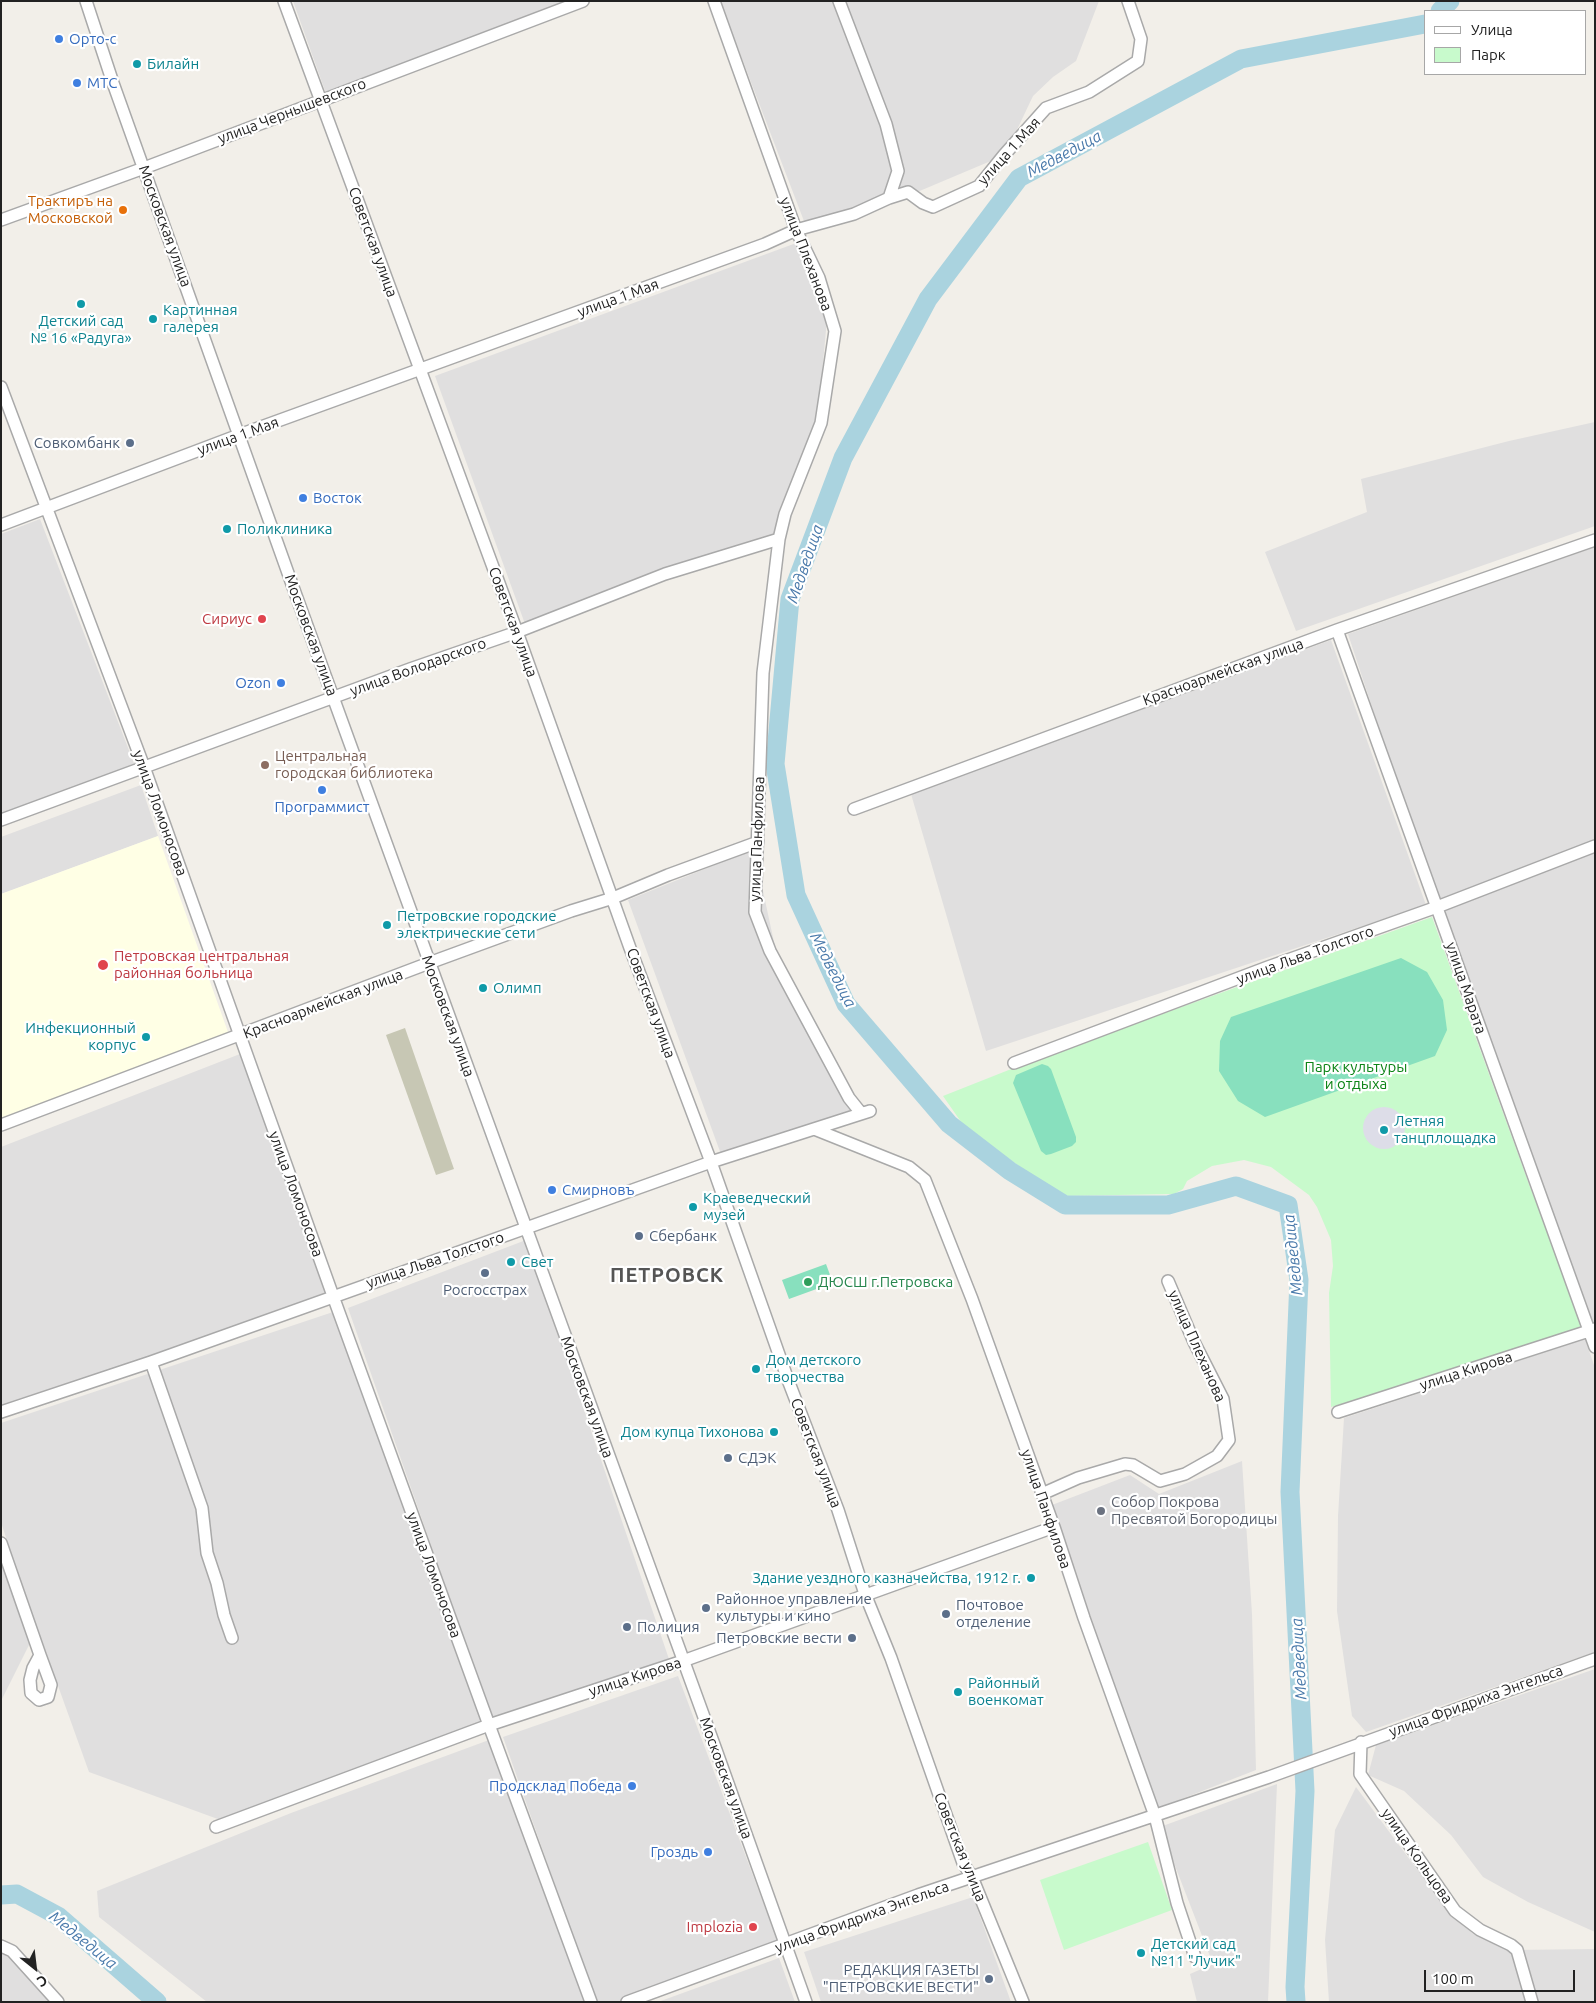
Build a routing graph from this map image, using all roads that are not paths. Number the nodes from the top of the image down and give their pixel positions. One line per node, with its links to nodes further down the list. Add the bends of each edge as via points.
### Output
1 (86, 1): 8 (street, Московская улица)
2 (284, 1): 7 (street, Советская улица)
3 (583, 1): 7 (street, улица Чернышевского)
4 (714, 1): 11 (street, улица Плеханова)
5 (839, 1): 9 (street, via 886,124 898,171)
6 (1128, 1): 9 (street, улица 1 Мая, via 1141,39 1138,61 1089,92 1046,108 979,186 933,207 908,192)
7 (321, 100): 8 (street, улица Чернышевского); 12 (street, Советская улица)
8 (144, 168): 10 (street, улица Чернышевского); 14 (street, Московская улица)
9 (889, 198): 11 (street, улица 1 Мая, via 854,214)
10 (1, 220)
11 (796, 230): 12 (street, улица 1 Мая); 17 (street, улица Плеханова, via 819,278 835,331 821,423 785,514)
12 (420, 370): 14 (street, улица 1 Мая); 20 (street, Советская улица)
13 (1, 387): 15 (street, улица Ломоносова)
14 (239, 435): 15 (street, улица 1 Мая); 21 (street, Московская улица)
15 (47, 508): 16 (street, улица 1 Мая); 22 (street, улица Ломоносова)
16 (1, 525)
17 (779, 539): 20 (street, улица Володарского, via 665,574); 25 (street, улица Панфилова, via 762,673)
18 (1595, 540): 19 (street, Красноармейская улица)
19 (1337, 630): 23 (street, Красноармейская улица); 28 (street, улица Марата)
20 (517, 632): 21 (street, улица Володарского); 27 (street, Советская улица)
21 (333, 698): 22 (street, улица Володарского); 29 (street, Московская улица)
22 (144, 767): 24 (street, улица Володарского); 30 (street, улица Ломоносова)
23 (854, 808)
24 (1, 820)
25 (758, 842): 27 (street, Красноармейская улица); 32 (street, улица Панфилова, via 755,912 775,960 849,1098)
26 (1595, 846): 28 (street, улица Льва Толстого)
27 (613, 898): 29 (street, Красноармейская улица); 35 (street, Советская улица)
28 (1437, 907): 31 (street, улица Льва Толстого); 39 (street, улица Марата, via 1536,1186)
29 (429, 963): 30 (street, Красноармейская улица); 36 (street, Московская улица)
30 (239, 1036): 33 (street, Красноармейская улица); 38 (street, улица Ломоносова)
31 (1014, 1062)
32 (865, 1112): 34 (street, улица Льва Толстого)
33 (1, 1125)
34 (814, 1129): 35 (street, улица Льва Толстого); 44 (street, улица Панфилова, via 909,1167 925,1180)
35 (711, 1162): 36 (street, улица Льва Толстого); 47 (street, Советская улица, via 838,1510)
36 (525, 1229): 38 (street, улица Льва Толстого); 51 (street, Московская улица)
37 (1168, 1281): 44 (street, улица Плеханова, via 1223,1398 1229,1440 1217,1456 1185,1474 1160,1481 1126,1464 1078,1478)
38 (333, 1296): 41 (street, улица Льва Толстого); 52 (street, улица Ломоносова)
39 (1592, 1330): 40 (street, улица Марата); 43 (street, улица Кирова)
40 (1595, 1347)
41 (152, 1362): 42 (street, улица Льва Толстого); 48 (street, via 202,1508 207,1553)
42 (1, 1412)
43 (1338, 1412)
44 (1042, 1494): 45 (street, улица Панфилова)
45 (1054, 1527): 47 (street, улица Кирова); 54 (street, улица Панфилова)
46 (1, 1543): 49 (street)
47 (865, 1594): 51 (street, улица Кирова); 56 (street, Советская улица, via 963,1862)
48 (232, 1638)
49 (40, 1654)
50 (1595, 1659): 53 (street, улица Фридриха Энгельса)
51 (683, 1661): 52 (street, улица Кирова); 57 (street, Московская улица)
52 (489, 1726): 55 (street, улица Кирова); 61 (street, улица Ломоносова)
53 (1359, 1744): 54 (street, улица Фридриха Энгельса); 65 (street, улица Кольцова, via 1360,1774 1455,1911 1480,1930 1517,1950)
54 (1155, 1816): 56 (street, улица Фридриха Энгельса); 59 (street, улица Панфилова, via 1177,1903)
55 (216, 1827)
56 (972, 1877): 57 (street, улица Фридриха Энгельса); 64 (street, Советская улица)
57 (785, 1944): 62 (street, улица Фридриха Энгельса); 63 (street, Московская улица)
58 (1, 1946): 60 (street, via 12,1951)
59 (1195, 1957)
60 (58, 2002)
61 (592, 2002)
62 (626, 2002)
63 (806, 2002)
64 (1023, 2002)
65 (1532, 2002)

